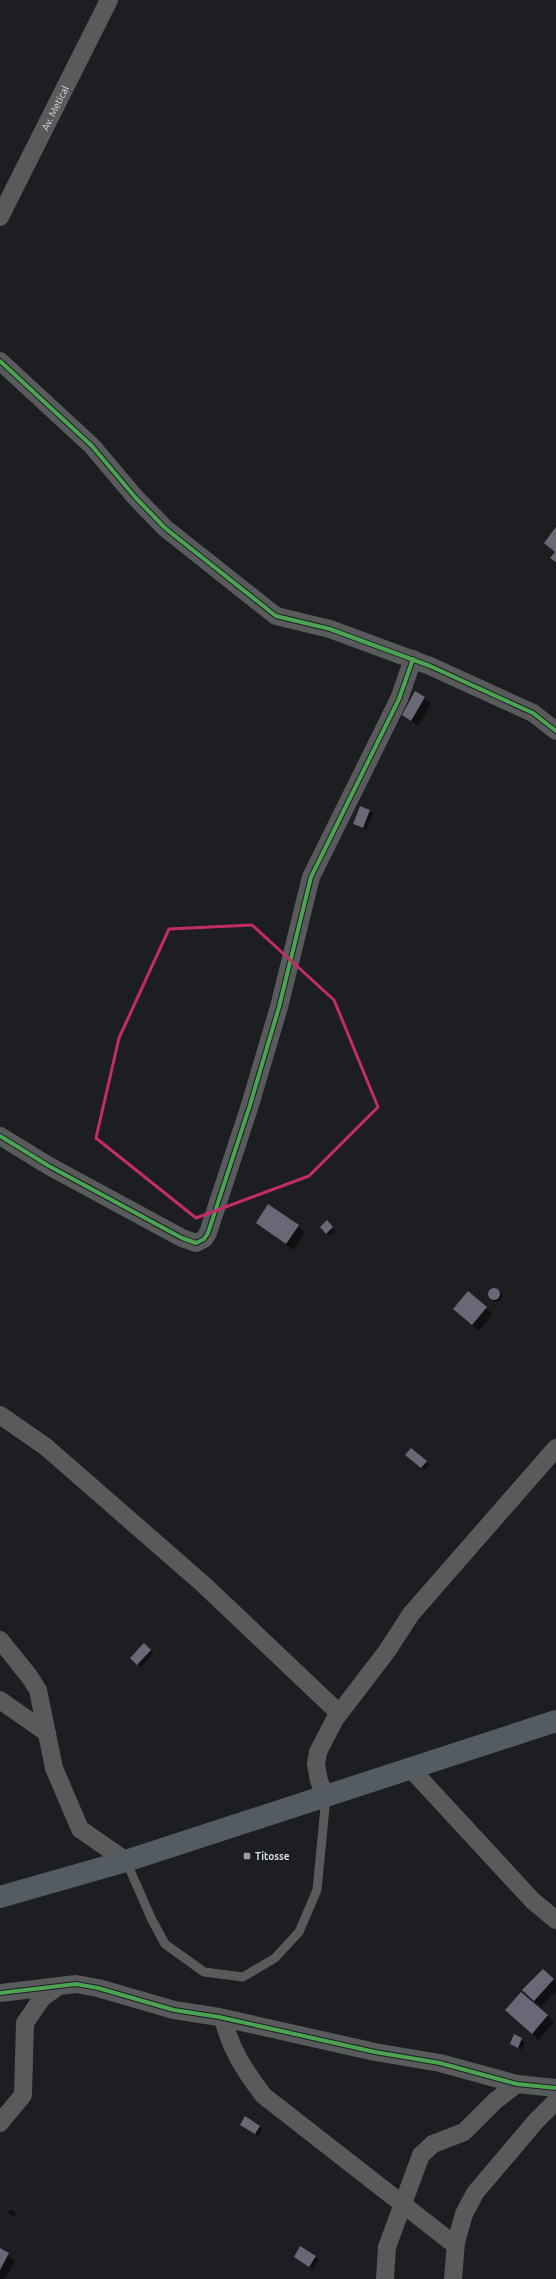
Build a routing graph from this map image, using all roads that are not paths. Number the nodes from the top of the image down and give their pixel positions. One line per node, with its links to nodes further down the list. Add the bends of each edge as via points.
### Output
1 (109, 0): 2 (street, Av. Metical)
2 (0, 216)
3 (0, 361): 4 (street, via 92,446 134,497 165,528 271,613 330,629)
4 (413, 659): 5 (street, via 533,713); 6 (street, via 399,699 311,877 279,1007 226,1183 204,1239 196,1243 182,1238 101,1195)
5 (556, 730)
6 (0, 1136)
7 (0, 1415): 11 (street, via 46,1447 203,1584)
8 (556, 1448): 11 (street, via 411,1614)
9 (0, 1640): 13 (street, via 38,1690)
10 (0, 1700): 13 (street)
11 (339, 1713): 15 (street, via 318,1752 316,1764 319,1781)
12 (556, 1721): 14 (highway)
13 (47, 1733): 16 (street, via 54,1768 80,1829)
14 (410, 1768): 15 (highway); 18 (street, via 533,1901)
15 (326, 1796): 16 (highway); 16 (lane, via 317,1890 299,1932 275,1958 243,1977 204,1972 165,1944)
16 (126, 1861): 17 (highway)
17 (0, 1897)
18 (556, 1920)
19 (59, 1985): 20 (street); 21 (street, via 76,1984 98,1988 174,2010); 25 (street, via 42,1998 25,2022 23,2095)
20 (0, 1993)
21 (223, 2018): 22 (street, via 376,2052 440,2063); 26 (street, via 227,2035 240,2061 264,2096)
22 (517, 2084): 23 (street); 26 (street, via 495,2101 464,2132 427,2148 420,2155)
23 (556, 2088)
24 (556, 2101): 27 (street, via 474,2193 464,2214)
25 (0, 2123)
26 (404, 2204): 27 (street); 28 (street, via 388,2247)
27 (455, 2245): 29 (street)
28 (385, 2279)
29 (453, 2279)

